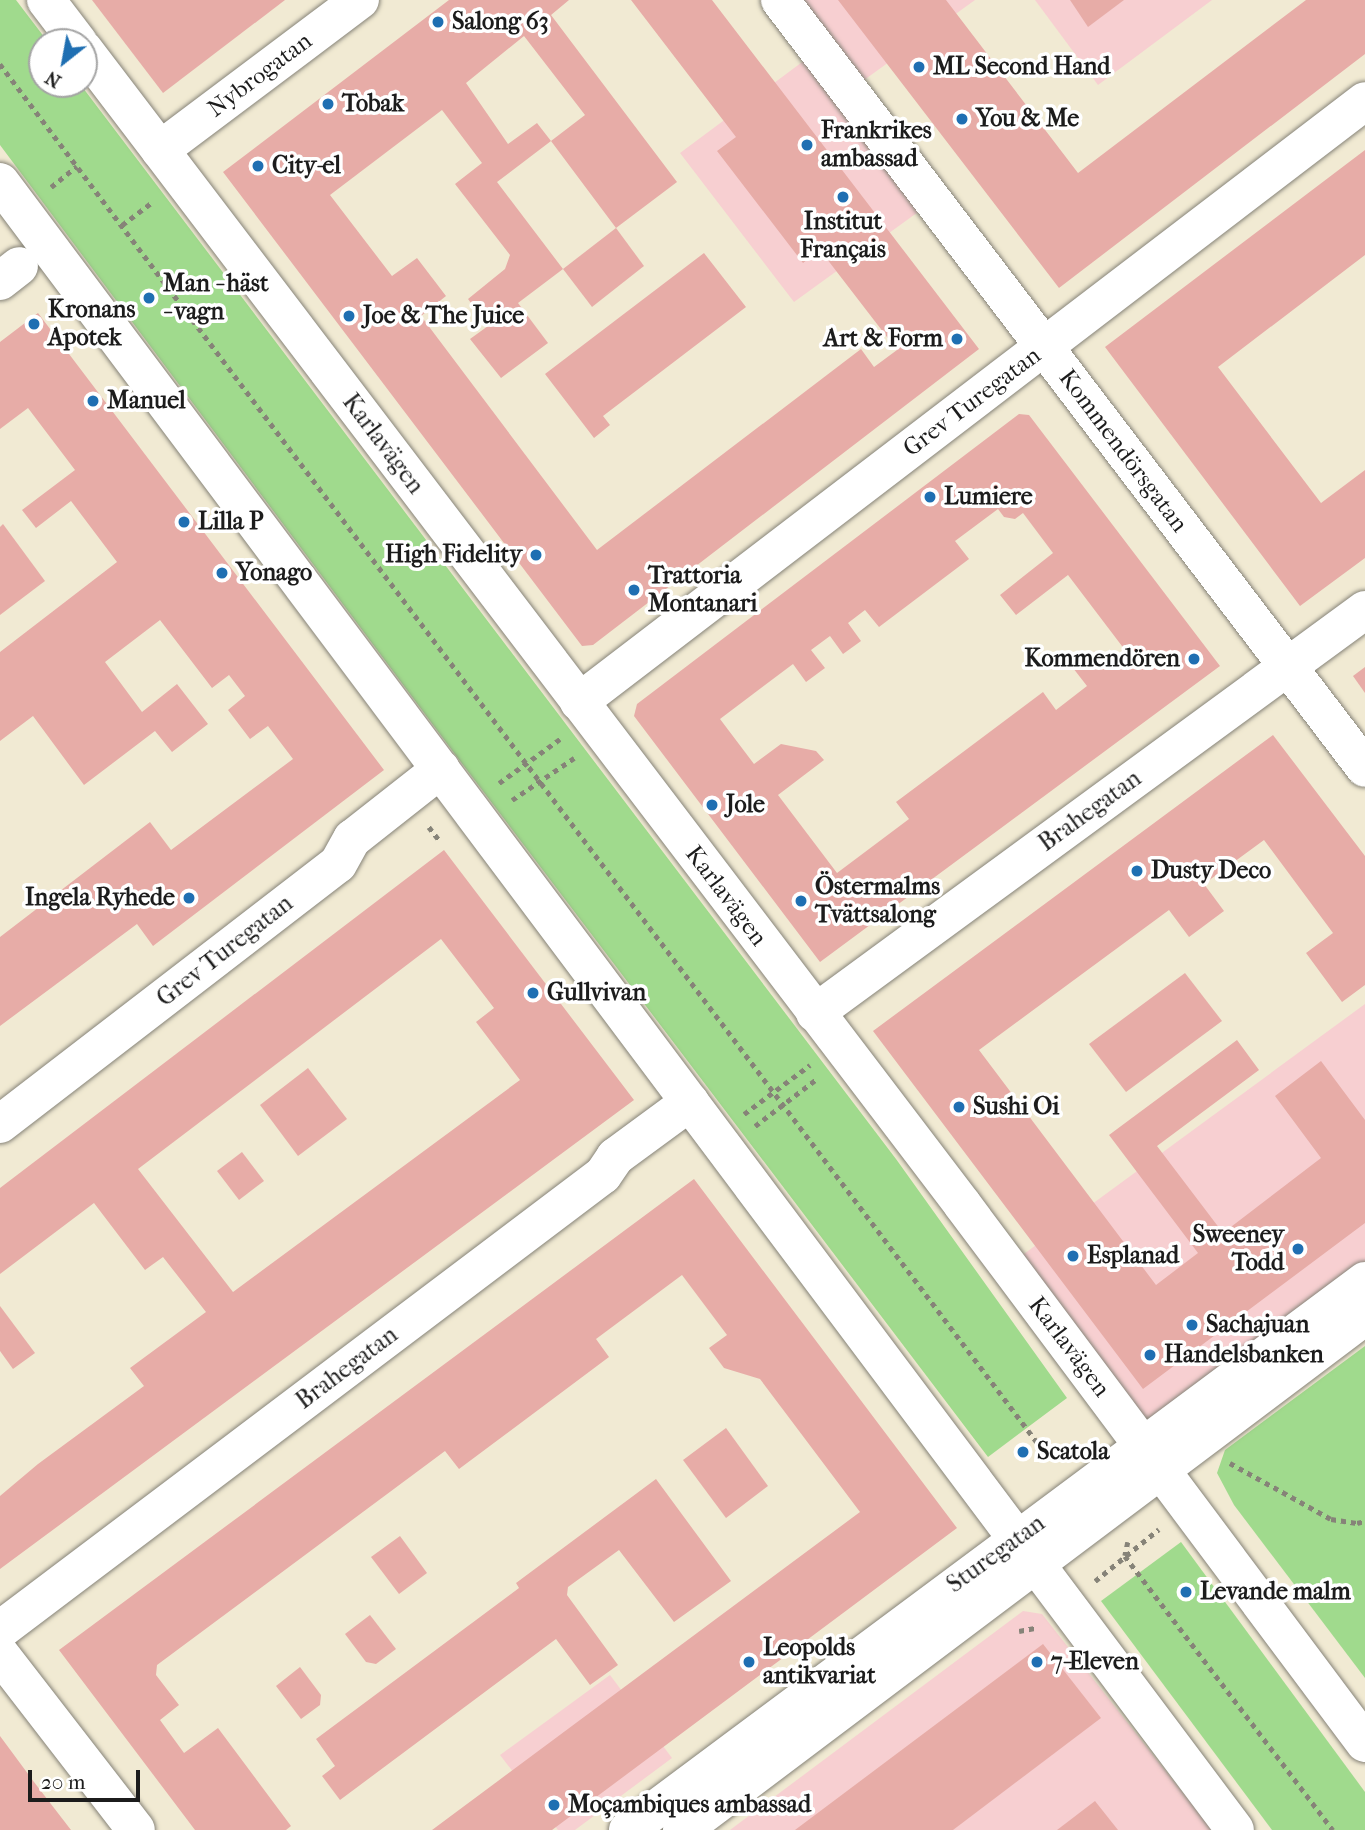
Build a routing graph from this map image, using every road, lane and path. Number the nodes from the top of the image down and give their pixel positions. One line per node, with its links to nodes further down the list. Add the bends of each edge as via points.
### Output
1 (46, 0): 4 (street)
2 (360, 0): 8 (street, Nybrogatan)
3 (780, 0): 12 (street, Kommendörsgatan)
4 (67, 28)
5 (0, 64): 11 (path)
6 (98, 68): 8 (street, Karlavägen)
7 (1365, 102): 12 (street, Grev Turegatan)
8 (160, 150): 15 (street, Karlavägen)
9 (0, 182): 18 (street)
10 (163, 194): 11 (path)
11 (122, 225): 16 (path)
12 (1045, 348): 14 (street, Kommendörsgatan); 15 (street, Grev Turegatan)
13 (1365, 610): 14 (street, Brahegatan)
14 (1288, 666): 17 (street, Kommendörsgatan); 22 (street, Brahegatan)
15 (584, 723): 16 (path); 19 (path); 22 (street, Karlavägen)
16 (528, 762): 19 (path); 20 (path)
17 (1365, 768)
18 (441, 769): 24 (street); 26 (street, Grev Turegatan, via 352,839 338,864)
19 (541, 780): 21 (path); 25 (path)
20 (492, 788)
21 (510, 802)
22 (815, 1013): 31 (street, Karlavägen)
23 (820, 1076): 25 (path)
24 (690, 1102): 36 (street); 40 (street, Brahegatan, via 615,1157 603,1175)
25 (784, 1104): 27 (path); 30 (path, via 1046,1454)
26 (0, 1124)
27 (754, 1127)
28 (1365, 1281): 31 (street, Sturegatan)
29 (1365, 1316): 31 (street, Sturegatan)
30 (1077, 1446)
31 (1152, 1458): 36 (street, Sturegatan); 43 (street, Karlavägen)
32 (1221, 1459): 33 (path, via 1331,1519)
33 (1365, 1521)
34 (1162, 1527): 37 (path)
35 (1130, 1530): 37 (path)
36 (1026, 1551): 45 (street, Sturegatan); 46 (street, Sturegatan); 47 (street)
37 (1125, 1556): 38 (path); 48 (path)
38 (1087, 1587)
39 (1043, 1626): 41 (path)
40 (0, 1630)
41 (1019, 1631)
42 (0, 1654): 44 (street)
43 (1365, 1743)
44 (136, 1830)
45 (628, 1830)
46 (682, 1830)
47 (1235, 1830)
48 (1334, 1830)

